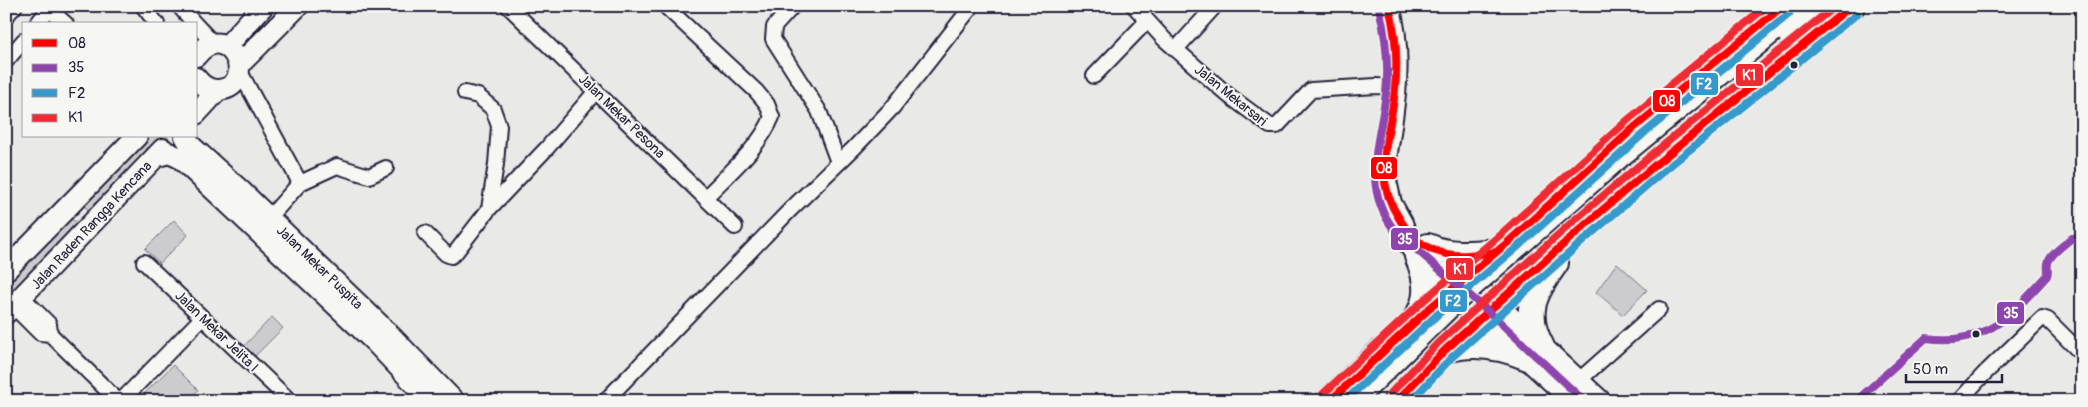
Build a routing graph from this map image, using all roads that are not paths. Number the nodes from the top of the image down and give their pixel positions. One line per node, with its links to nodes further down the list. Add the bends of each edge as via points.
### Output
1 (15, 6): 18 (street)
2 (143, 6): 22 (street)
3 (179, 6): 23 (street)
4 (263, 6): 26 (street)
5 (298, 6): 30 (street)
6 (508, 6): 35 (street, Jalan Mekar Pesona)
7 (665, 6): 47 (street, via 756,91 767,104 772,117 769,126 747,154)
8 (793, 6): 44 (street, via 774,27 773,39 819,111)
9 (972, 6): 44 (street, via 893,107)
10 (1134, 6): 19 (street, Jalan Mekarsari)
11 (1215, 6): 27 (street)
12 (1389, 6): 33 (street, via 1396,46)
13 (1783, 6): 38 (highway)
14 (1800, 6): 76 (highway, bridge, via 1618,155 1453,300)
15 (1823, 6): 77 (highway, bridge, via 1628,164 1461,315)
16 (1851, 6): 43 (highway)
17 (50, 8): 20 (street); 21 (street)
18 (6, 16)
19 (1148, 21): 27 (street, Jalan Mekarsari); 31 (street)
20 (39, 22)
21 (64, 22)
22 (155, 22)
23 (194, 22)
24 (198, 26): 26 (street)
25 (22, 45): 29 (street)
26 (220, 45): 28 (street, via 207,46); 30 (street, via 236,54)
27 (1176, 49): 33 (street, Jalan Mekarsari, via 1228,95 1270,126 1277,126 1311,90)
28 (198, 54)
29 (6, 61)
30 (239, 68): 34 (street, via 232,84); 46 (street)
31 (1094, 76)
32 (198, 80): 34 (street, via 209,89)
33 (1396, 87): 55 (street, via 1384,172 1391,203 1412,249)
34 (218, 90): 37 (street)
35 (596, 91): 47 (street, Jalan Mekar Pesona); 49 (street, via 548,148)
36 (465, 93): 49 (street, via 478,96 493,109 499,126)
37 (198, 112)
38 (1636, 126): 43 (highway, via 1628,142 1631,154 1645,164); 56 (highway)
39 (135, 138): 48 (street, Jalan Raden Rangga Kencana)
40 (173, 138): 42 (street, Jalan Raden Rangga Kencana)
41 (186, 138): 50 (street, Jalan Mekar Puspita)
42 (155, 157): 51 (street, Jalan Raden Rangga Kencana); 65 (street, Jalan Mekar Puspita, via 169,153 180,158)
43 (1663, 159): 53 (highway)
44 (838, 162): 74 (street)
45 (386, 168): 46 (street, via 369,176 337,166)
46 (300, 183): 50 (street)
47 (705, 198): 52 (street, Jalan Mekar Pesona)
48 (69, 207): 51 (street); 58 (street, Jalan Raden Rangga Kencana)
49 (489, 208): 54 (street, via 451,256)
50 (269, 218): 65 (street, Jalan Mekar Puspita)
51 (90, 226): 60 (street, Jalan Raden Rangga Kencana)
52 (735, 227)
53 (1579, 230): 62 (highway); 67 (highway, via 1534,298 1530,320)
54 (425, 233)
55 (1423, 251): 56 (highway, via 1476,255); 59 (street); 64 (highway, via 1427,290 1425,304)
56 (1496, 252): 59 (highway)
57 (144, 262): 63 (street, Jalan Mekar Jelita I)
58 (6, 270)
59 (1459, 284): 62 (main road); 64 (highway)
60 (14, 305): 70 (street, via 49,324 53,337)
61 (1659, 309): 69 (street)
62 (1489, 311): 66 (highway); 67 (main road)
63 (202, 318): 70 (street); 71 (street, Jalan Mekar Jelita I)
64 (1415, 322): 75 (highway)
65 (380, 336): 72 (street, Jalan Mekar Puspita); 73 (street, Jalan Mekar Puspita)
66 (1445, 350): 67 (highway, via 1485,345); 78 (highway)
67 (1535, 352): 69 (main road)
68 (2082, 354): 80 (street, via 2048,320 2042,318)
69 (1576, 391): 79 (main road)
70 (120, 401)
71 (290, 401)
72 (431, 401)
73 (454, 401)
74 (605, 401)
75 (1330, 401)
76 (1350, 401)
77 (1376, 401)
78 (1397, 401)
79 (1599, 401)
80 (1959, 401)

